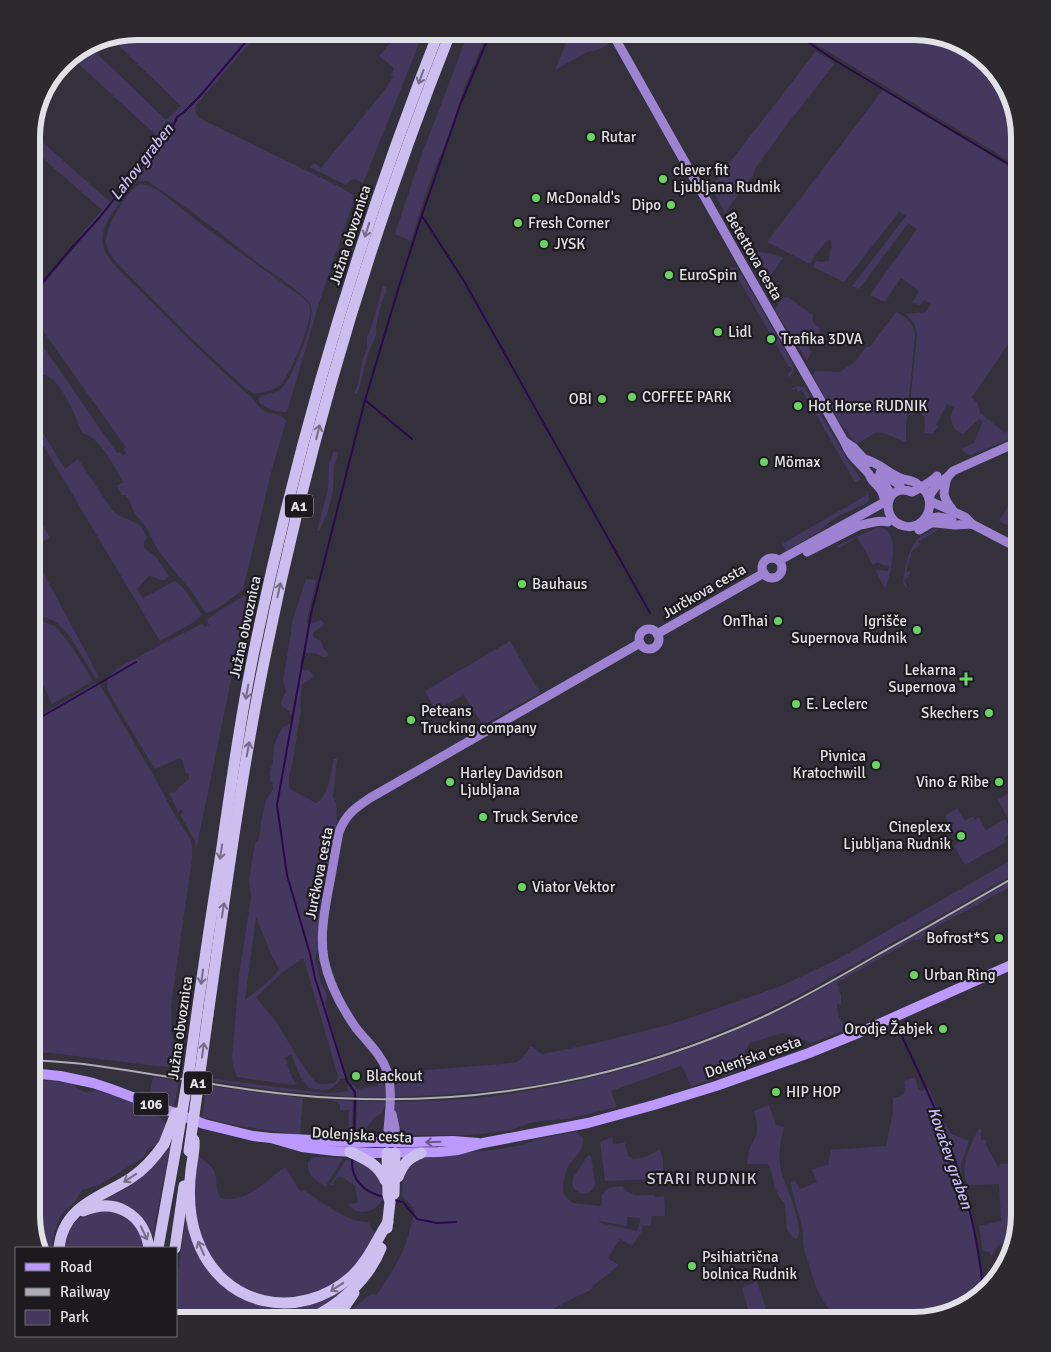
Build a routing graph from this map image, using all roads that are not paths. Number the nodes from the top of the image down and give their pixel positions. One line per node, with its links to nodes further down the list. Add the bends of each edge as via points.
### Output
1 (436, 40): 23 (highway, Južna obvoznica / A1, one-way to 23, via 402,128 344,301 312,406 281,531 253,657 232,778)
2 (448, 40): 23 (highway, Južna obvoznica / A1, one-way to 2, via 265,659 294,524 354,305 387,204)
3 (616, 40): 4 (street, Betettova cesta)
4 (844, 441): 6 (street, Betettova cesta); 10 (street, Betettova cesta, via 851,456)
5 (1011, 446): 7 (street)
6 (864, 459): 8 (street, Betettova cesta); 9 (street, Betettova cesta, via 874,461)
7 (950, 475): 9 (street, via 946,471); 11 (street, via 934,488); 12 (street, via 944,493)
8 (900, 485): 9 (street, Betettova cesta); 10 (street)
9 (918, 486): 10 (street, via 912,492 898,491); 11 (street)
10 (887, 497): 13 (street); 18 (street)
11 (928, 503): 12 (street); 14 (street); 16 (street, via 922,515 914,521)
12 (954, 511): 15 (street)
13 (888, 518): 16 (street); 18 (street, via 875,516 865,520)
14 (925, 519): 15 (street, via 938,516); 16 (street)
15 (972, 524): 16 (street, via 931,523); 17 (street)
16 (912, 530)
17 (1011, 544)
18 (781, 563): 19 (street, via 782,571 776,577 770,578); 19 (street, via 775,558 766,560 762,567)
19 (764, 573): 20 (street, Jurčkova cesta)
20 (657, 634): 21 (street, via 651,629 644,630); 21 (street, via 658,641 654,647 646,648)
21 (640, 643): 27 (street, Jurčkova cesta, via 370,798 349,813 343,822 324,918 323,956 340,1002 386,1067)
22 (1011, 965): 26 (main road, Dolenjska cesta, via 862,1031 744,1077 602,1119)
23 (202, 1014): 24 (highway, Južna obvoznica / A1); 29 (highway, Južna obvoznica / A1, one-way to 23, bridge)
24 (189, 1071): 32 (highway, one-way to 32, bridge, via 184,1078 174,1121 164,1144 152,1160 140,1172 82,1206); 36 (highway, Južna obvoznica / A1, bridge)
25 (40, 1074): 28 (main road, Dolenjska cesta / 106, via 111,1088 232,1132 308,1148)
26 (483, 1144): 27 (main road, Dolenjska cesta, one-way to 27, via 453,1141); 30 (main road, Dolenjska cesta)
27 (391, 1148): 28 (main road, Dolenjska cesta / 106); 30 (main road, Dolenjska cesta); 31 (highway)
28 (353, 1149): 31 (highway, via 376,1166)
29 (191, 1151): 33 (highway, one-way to 29, via 358,1270 326,1294 288,1303 252,1298 220,1277 198,1243 190,1201); 37 (highway, Južna obvoznica / A1)
30 (421, 1153): 31 (highway, via 404,1164)
31 (391, 1193): 33 (highway)
32 (74, 1215): 34 (highway, via 63,1231); 35 (highway, one-way to 35, via 98,1206 124,1210 141,1225)
33 (388, 1222): 38 (highway, via 379,1253)
34 (59, 1247)
35 (149, 1247)
36 (158, 1247)
37 (175, 1247)
38 (359, 1282): 39 (highway, via 334,1306); 40 (highway, via 352,1299)
39 (323, 1312)
40 (340, 1312)

